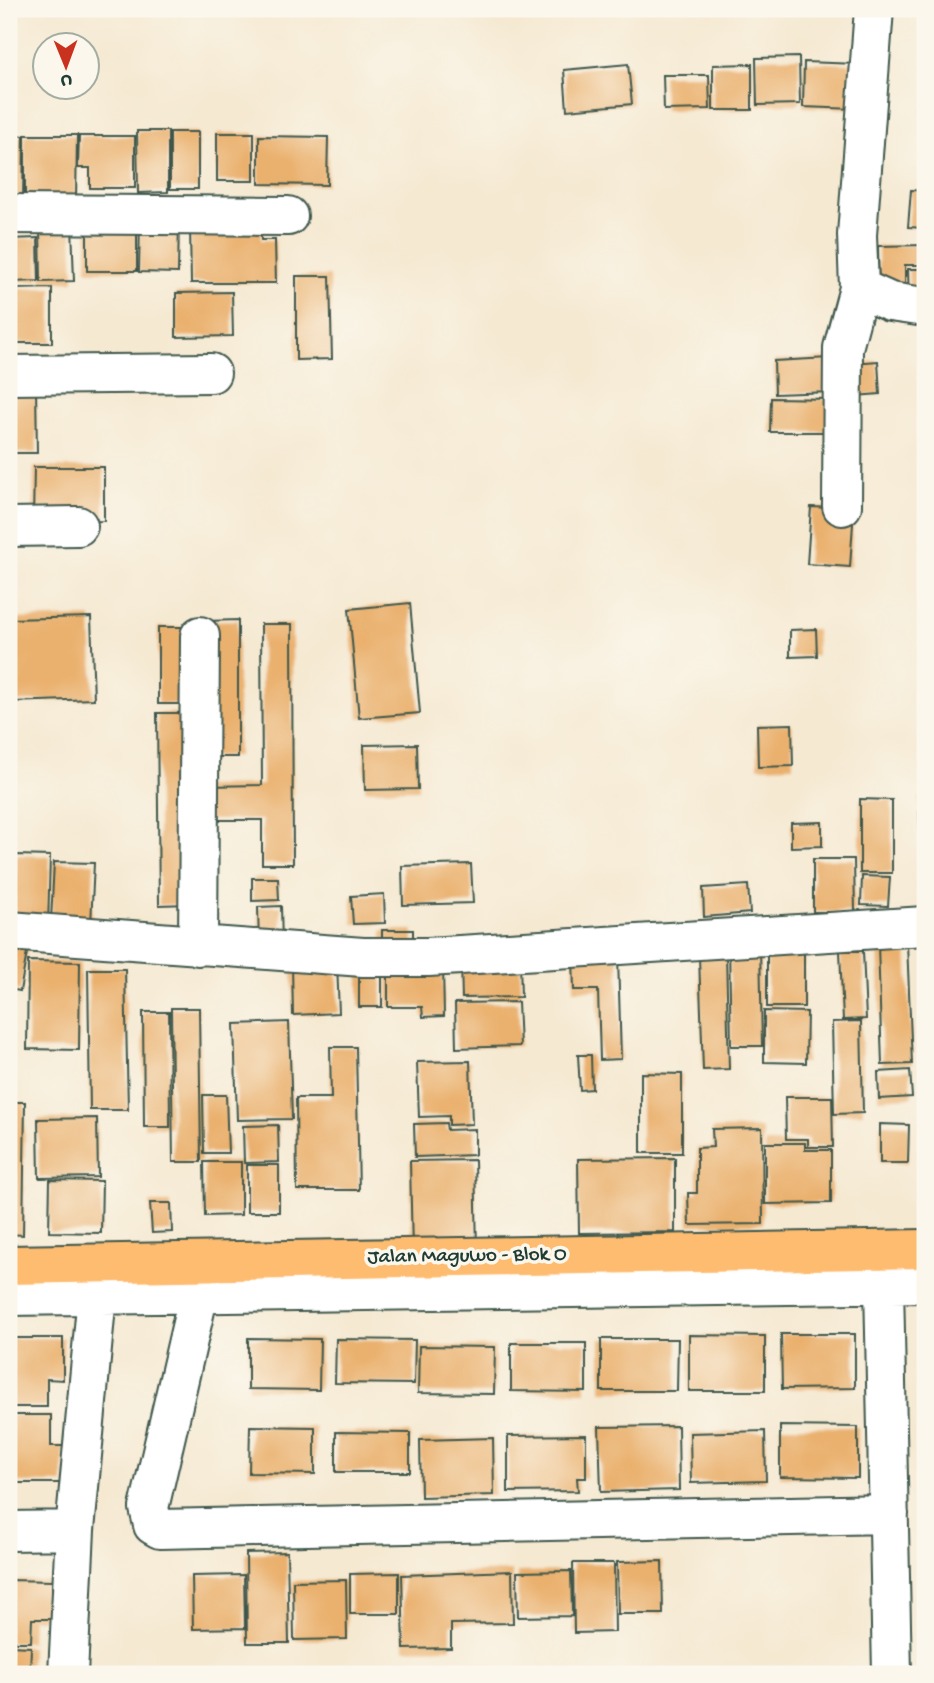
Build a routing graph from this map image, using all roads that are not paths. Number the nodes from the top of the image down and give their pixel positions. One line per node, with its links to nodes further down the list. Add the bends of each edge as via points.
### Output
1 (874, 9): 4 (street, via 858,222)
2 (9, 214): 3 (street)
3 (288, 216)
4 (859, 288): 5 (street, via 890,302); 8 (street, via 843,348)
5 (925, 307)
6 (211, 373): 7 (street)
7 (9, 375)
8 (842, 506)
9 (78, 526): 10 (street)
10 (9, 527)
11 (200, 636): 14 (street)
12 (925, 926): 14 (street, via 428,957)
13 (9, 931): 14 (street)
14 (198, 946)
15 (925, 1249): 16 (main road, Jalan Maguwo - Blok O)
16 (9, 1265)
17 (925, 1283): 18 (street)
18 (884, 1284): 19 (street); 22 (street)
19 (199, 1293): 20 (street); 22 (street, via 149,1508 153,1525 160,1530)
20 (97, 1295): 21 (street); 23 (street)
21 (9, 1296)
22 (889, 1514): 26 (street)
23 (75, 1530): 24 (street); 25 (street)
24 (9, 1531)
25 (68, 1674)
26 (892, 1674)

